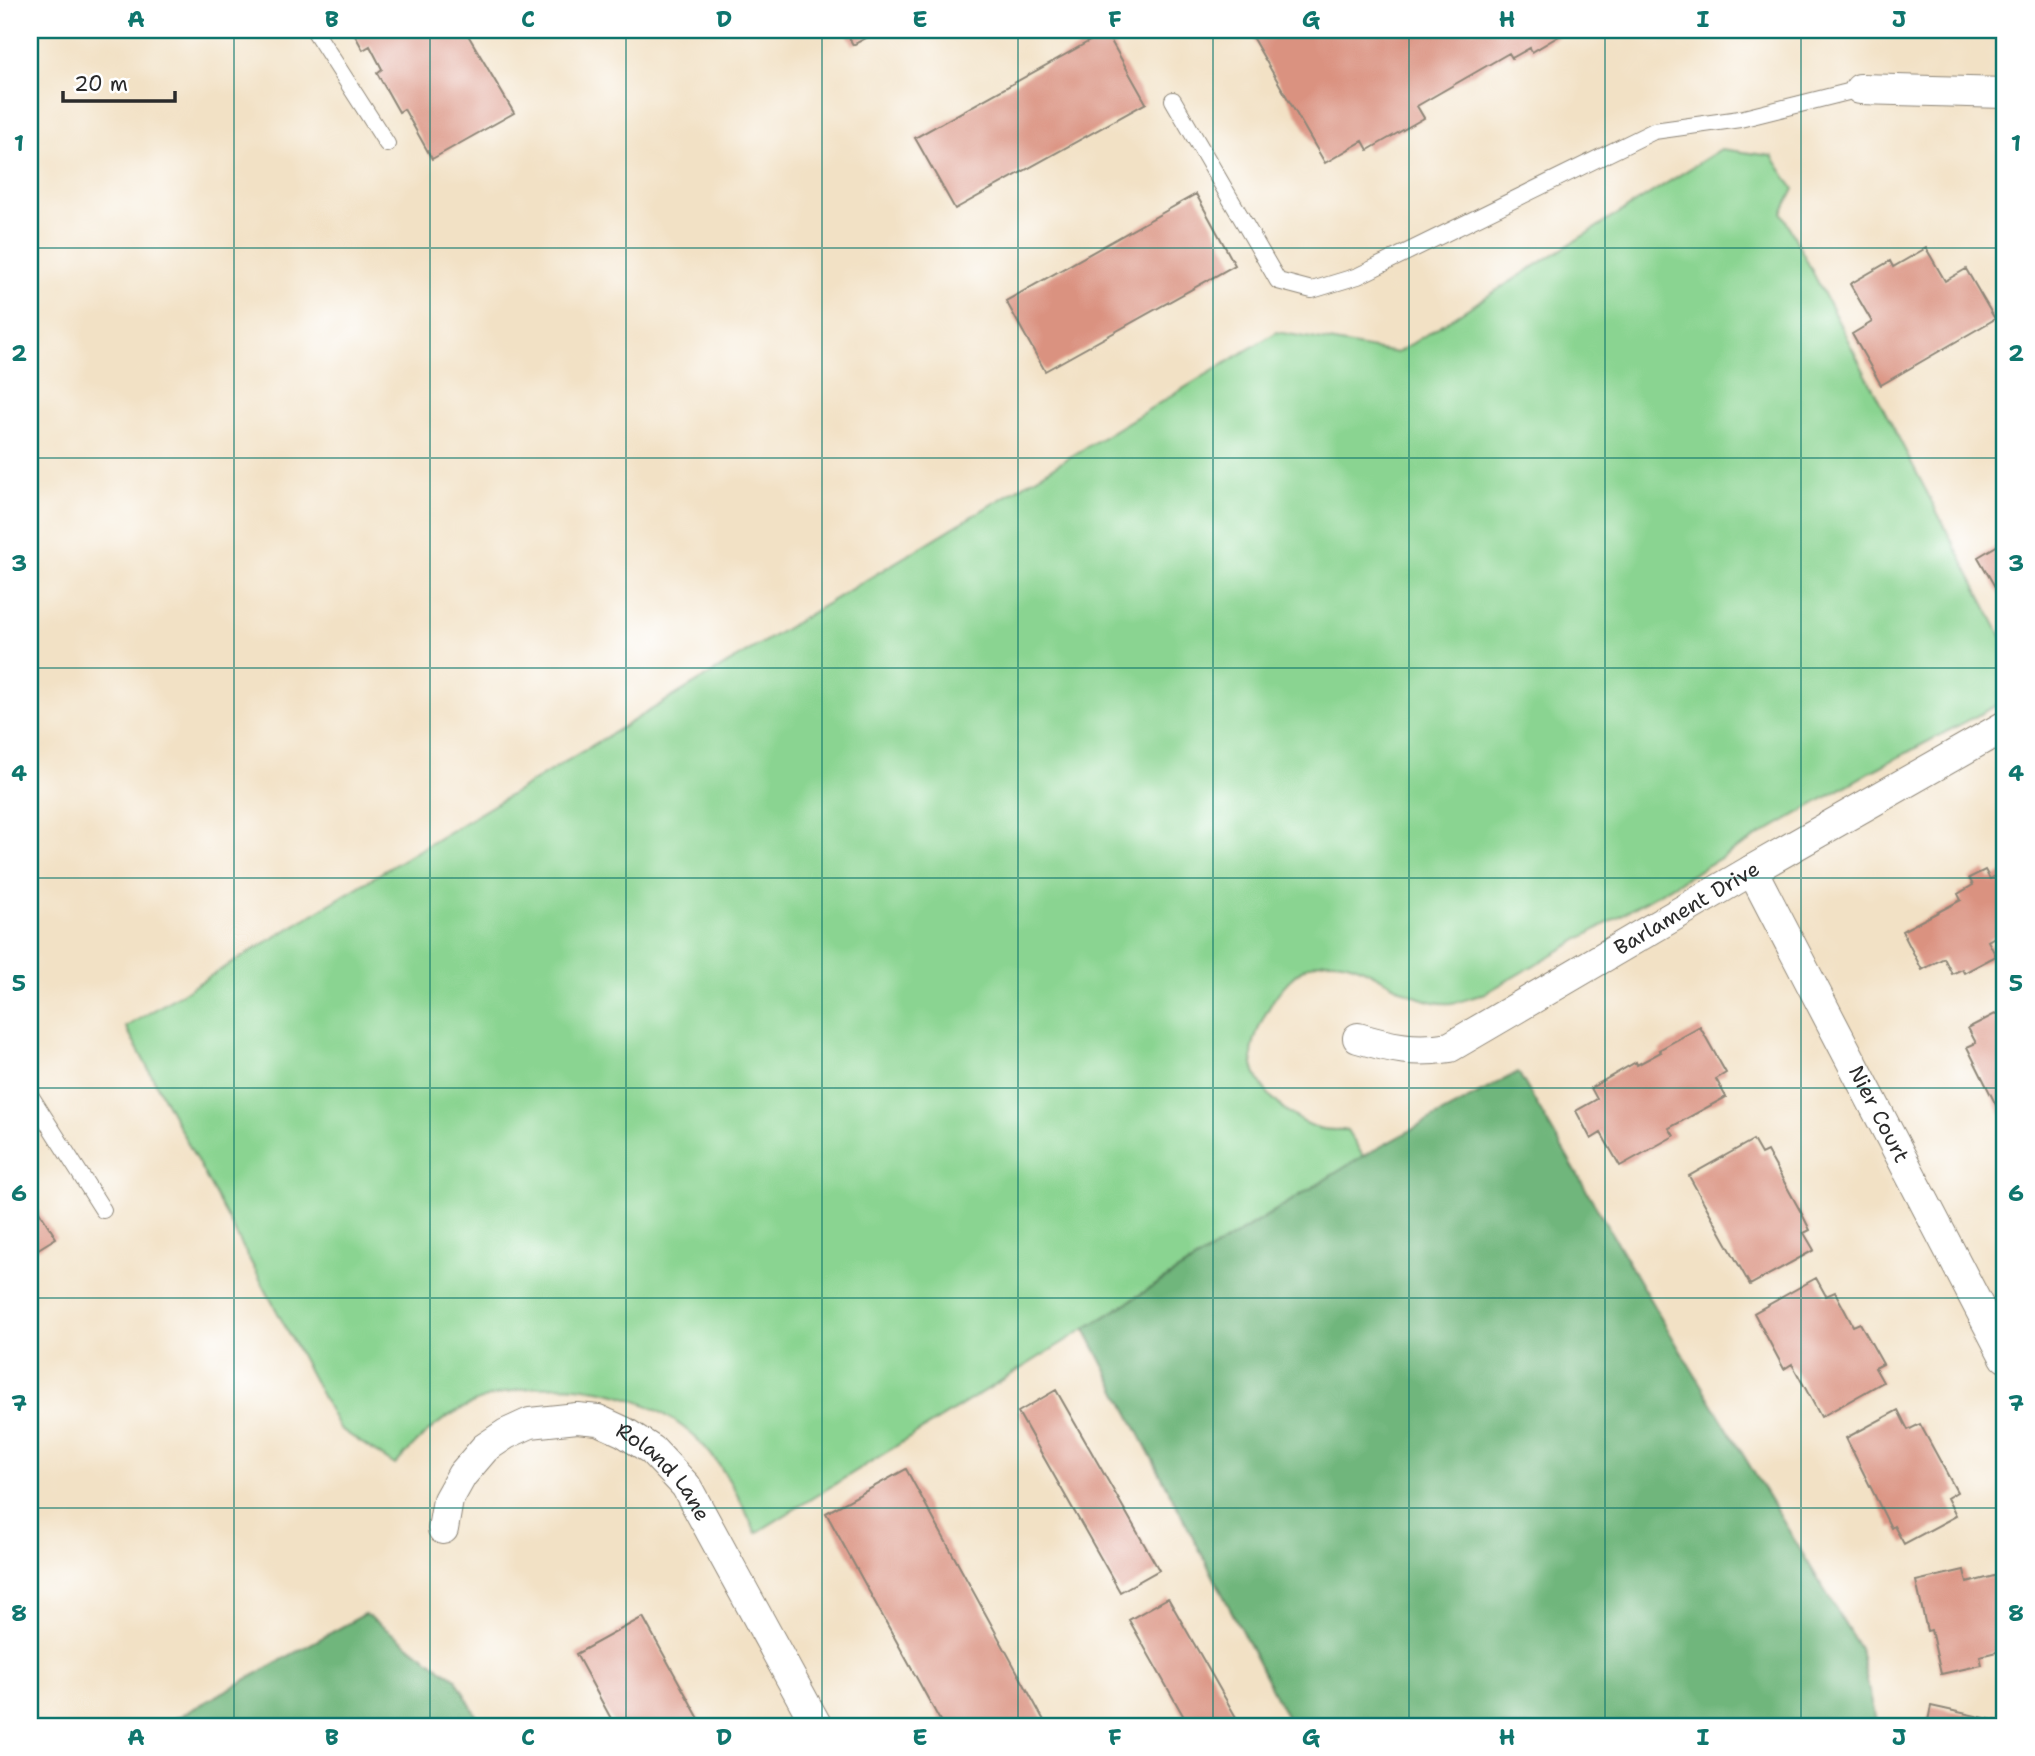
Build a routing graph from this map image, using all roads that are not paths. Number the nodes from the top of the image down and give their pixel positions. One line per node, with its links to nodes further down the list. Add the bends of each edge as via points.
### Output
1 (314, 30): 5 (lane)
2 (1860, 89): 3 (street); 4 (lane, via 1740,119 1654,131 1358,276 1312,290 1278,281)
3 (2005, 93)
4 (1173, 100)
5 (387, 144)
6 (2005, 726): 7 (street, Barlament Drive)
7 (1752, 870): 8 (street, Barlament Drive, via 1450,1047 1426,1052 1394,1049); 11 (street, Nier Court)
8 (1358, 1038)
9 (30, 1095): 10 (lane)
10 (103, 1210)
11 (2005, 1357)
12 (443, 1529): 13 (street, Roland Lane, via 447,1500 461,1475 485,1448 506,1434 530,1423 577,1418 598,1420 624,1433 652,1450 686,1486)
13 (817, 1726)

